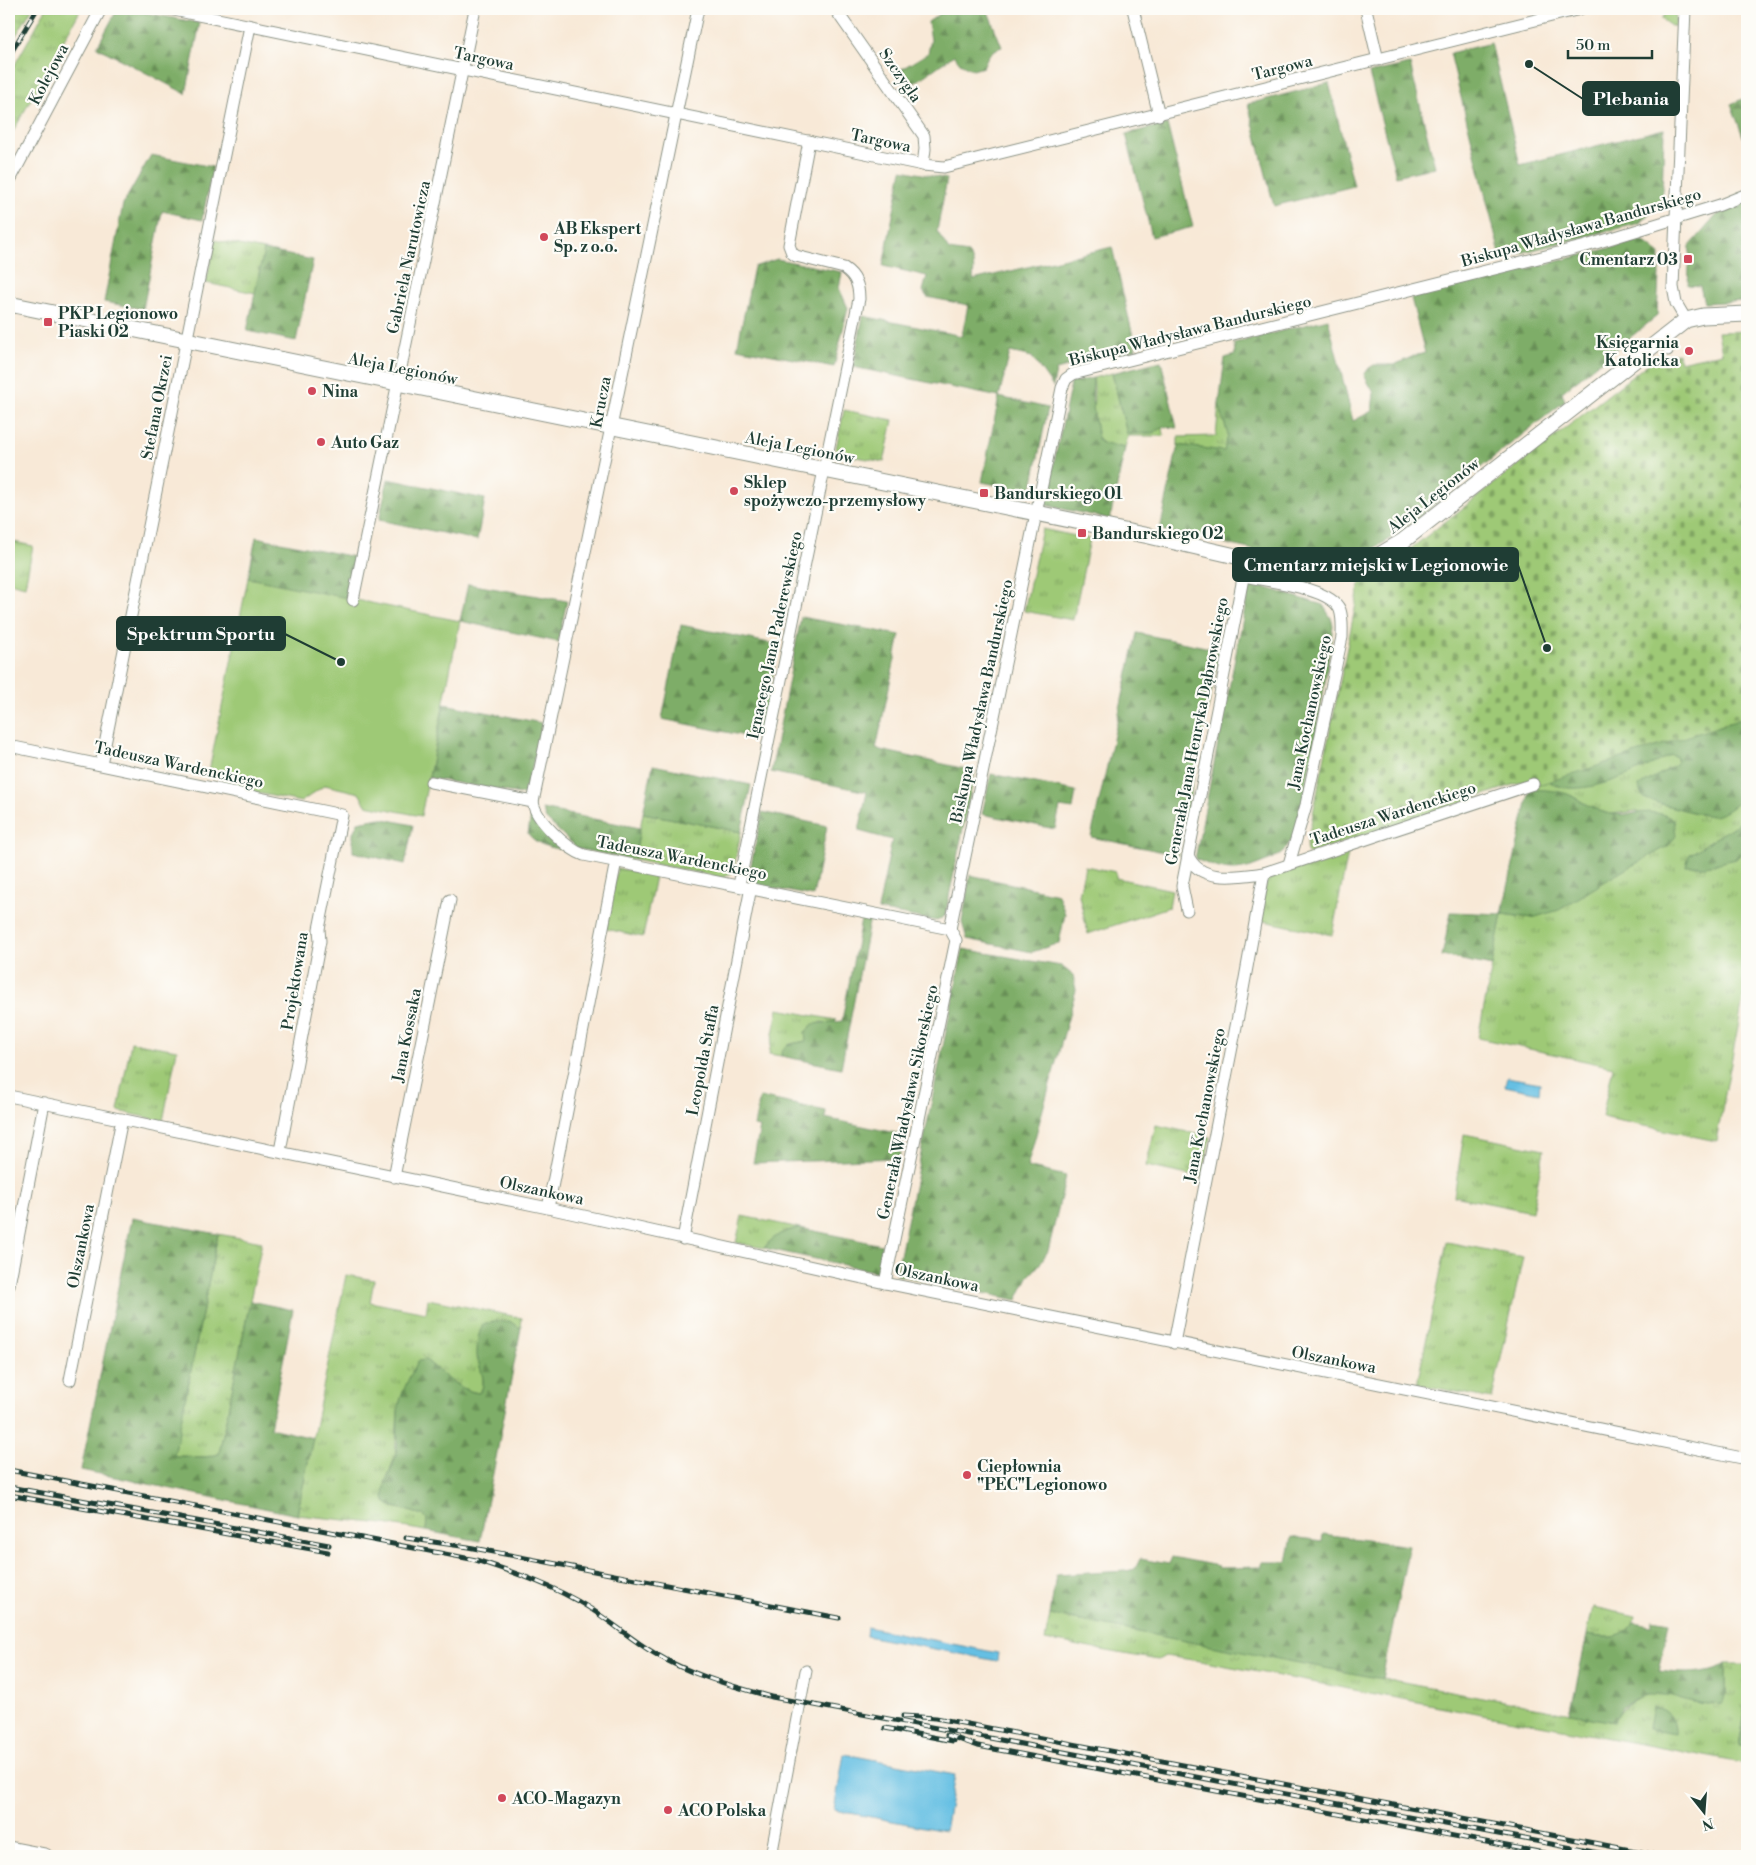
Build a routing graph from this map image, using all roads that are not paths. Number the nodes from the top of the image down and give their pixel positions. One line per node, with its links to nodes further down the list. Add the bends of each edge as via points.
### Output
1 (101, 9): 17 (street, Kolejowa)
2 (169, 9): 10 (street, Targowa)
3 (475, 9): 12 (street, Gabriela Narutowicza)
4 (698, 9): 13 (street, Krucza)
5 (835, 9): 16 (street, Szczygla, via 924,136)
6 (1133, 9): 14 (street)
7 (1366, 9): 11 (street)
8 (1580, 9): 11 (street, Targowa)
9 (1685, 9): 19 (street)
10 (250, 26): 12 (street, Targowa); 24 (street, Stefana Okrzei)
11 (1378, 60): 14 (street, Targowa)
12 (463, 70): 13 (street, Targowa); 26 (street, Gabriela Narutowicza)
13 (675, 114): 15 (street, Targowa); 27 (street, Krucza)
14 (1159, 114): 16 (street, Targowa, via 952,167)
15 (809, 141): 16 (street, Targowa); 28 (street, Ignacego Jana Paderewskiego, via 789,245 796,256 851,272 859,299)
16 (924, 165)
17 (9, 182)
18 (1747, 194): 19 (street, Biskupa Władysława Bandurskiego)
19 (1676, 217): 22 (street, via 1673,291 1678,309); 29 (street, Biskupa Władysława Bandurskiego, via 1586,246 1073,374 1062,388)
20 (9, 304): 24 (street, Aleja Legionów)
21 (1747, 314): 22 (street, Aleja Legionów)
22 (1686, 320): 23 (street, Aleja Legionów)
23 (1666, 335): 25 (street); 30 (street, Aleja Legionów, via 1381,556 1330,570 1293,568)
24 (186, 341): 26 (street, Aleja Legionów); 34 (street, Stefana Okrzei)
25 (1668, 350)
26 (399, 385): 27 (street, Aleja Legionów); 32 (street, Gabriela Narutowicza)
27 (612, 428): 28 (street, Aleja Legionów); 37 (street, Krucza)
28 (824, 470): 29 (street, Aleja Legionów); 43 (street, Ignacego Jana Paderewskiego)
29 (1036, 514): 30 (street, Aleja Legionów); 47 (street, Biskupa Władysława Bandurskiego)
30 (1247, 558): 31 (street, Generała Jana Henryka Dąbrowskiego)
31 (1243, 576): 39 (street, Generała Jana Henryka Dąbrowskiego); 41 (street, Jana Kochanowskiego, via 1322,593 1338,607 1343,623 1306,805)
32 (353, 600)
33 (9, 746): 34 (street, Tadeusza Wardenckiego)
34 (101, 764): 38 (street, Tadeusza Wardenckiego)
35 (431, 782): 37 (street)
36 (1533, 784): 41 (street, Tadeusza Wardenckiego)
37 (533, 802): 40 (street, Tadeusza Wardenckiego, via 536,814 575,850)
38 (342, 815): 51 (street, Projektowana)
39 (1188, 855): 42 (street, Tadeusza Wardenckiego, via 1196,868 1209,874); 46 (street, Generała Jana Henryka Dąbrowskiego, via 1182,886)
40 (616, 861): 43 (street, Tadeusza Wardenckiego); 53 (street)
41 (1289, 864): 42 (street, Tadeusza Wardenckiego)
42 (1264, 873): 57 (street, Jana Kochanowskiego)
43 (740, 885): 44 (street, Tadeusza Wardenckiego)
44 (751, 887): 47 (street, Tadeusza Wardenckiego); 54 (street, Leopolda Staffa)
45 (450, 900): 52 (street, Jana Kossaka)
46 (1187, 910)
47 (950, 928): 55 (street, Generała Władysława Sikorskiego, via 956,940)
48 (9, 1096): 49 (street, Olszankowa)
49 (44, 1103): 50 (street, Olszankowa); 56 (street)
50 (122, 1119): 51 (street, Olszankowa); 58 (street, Olszankowa)
51 (280, 1151): 52 (street, Olszankowa)
52 (394, 1177): 53 (street, Olszankowa)
53 (548, 1208): 54 (street, Olszankowa)
54 (683, 1239): 55 (street, Olszankowa)
55 (885, 1283): 57 (street, Olszankowa)
56 (9, 1285)
57 (1174, 1343): 59 (street, Olszankowa)
58 (70, 1380)
59 (1747, 1460)
60 (806, 1671): 63 (street)
61 (9, 1849): 62 (street)
62 (45, 1856)
63 (771, 1856)

